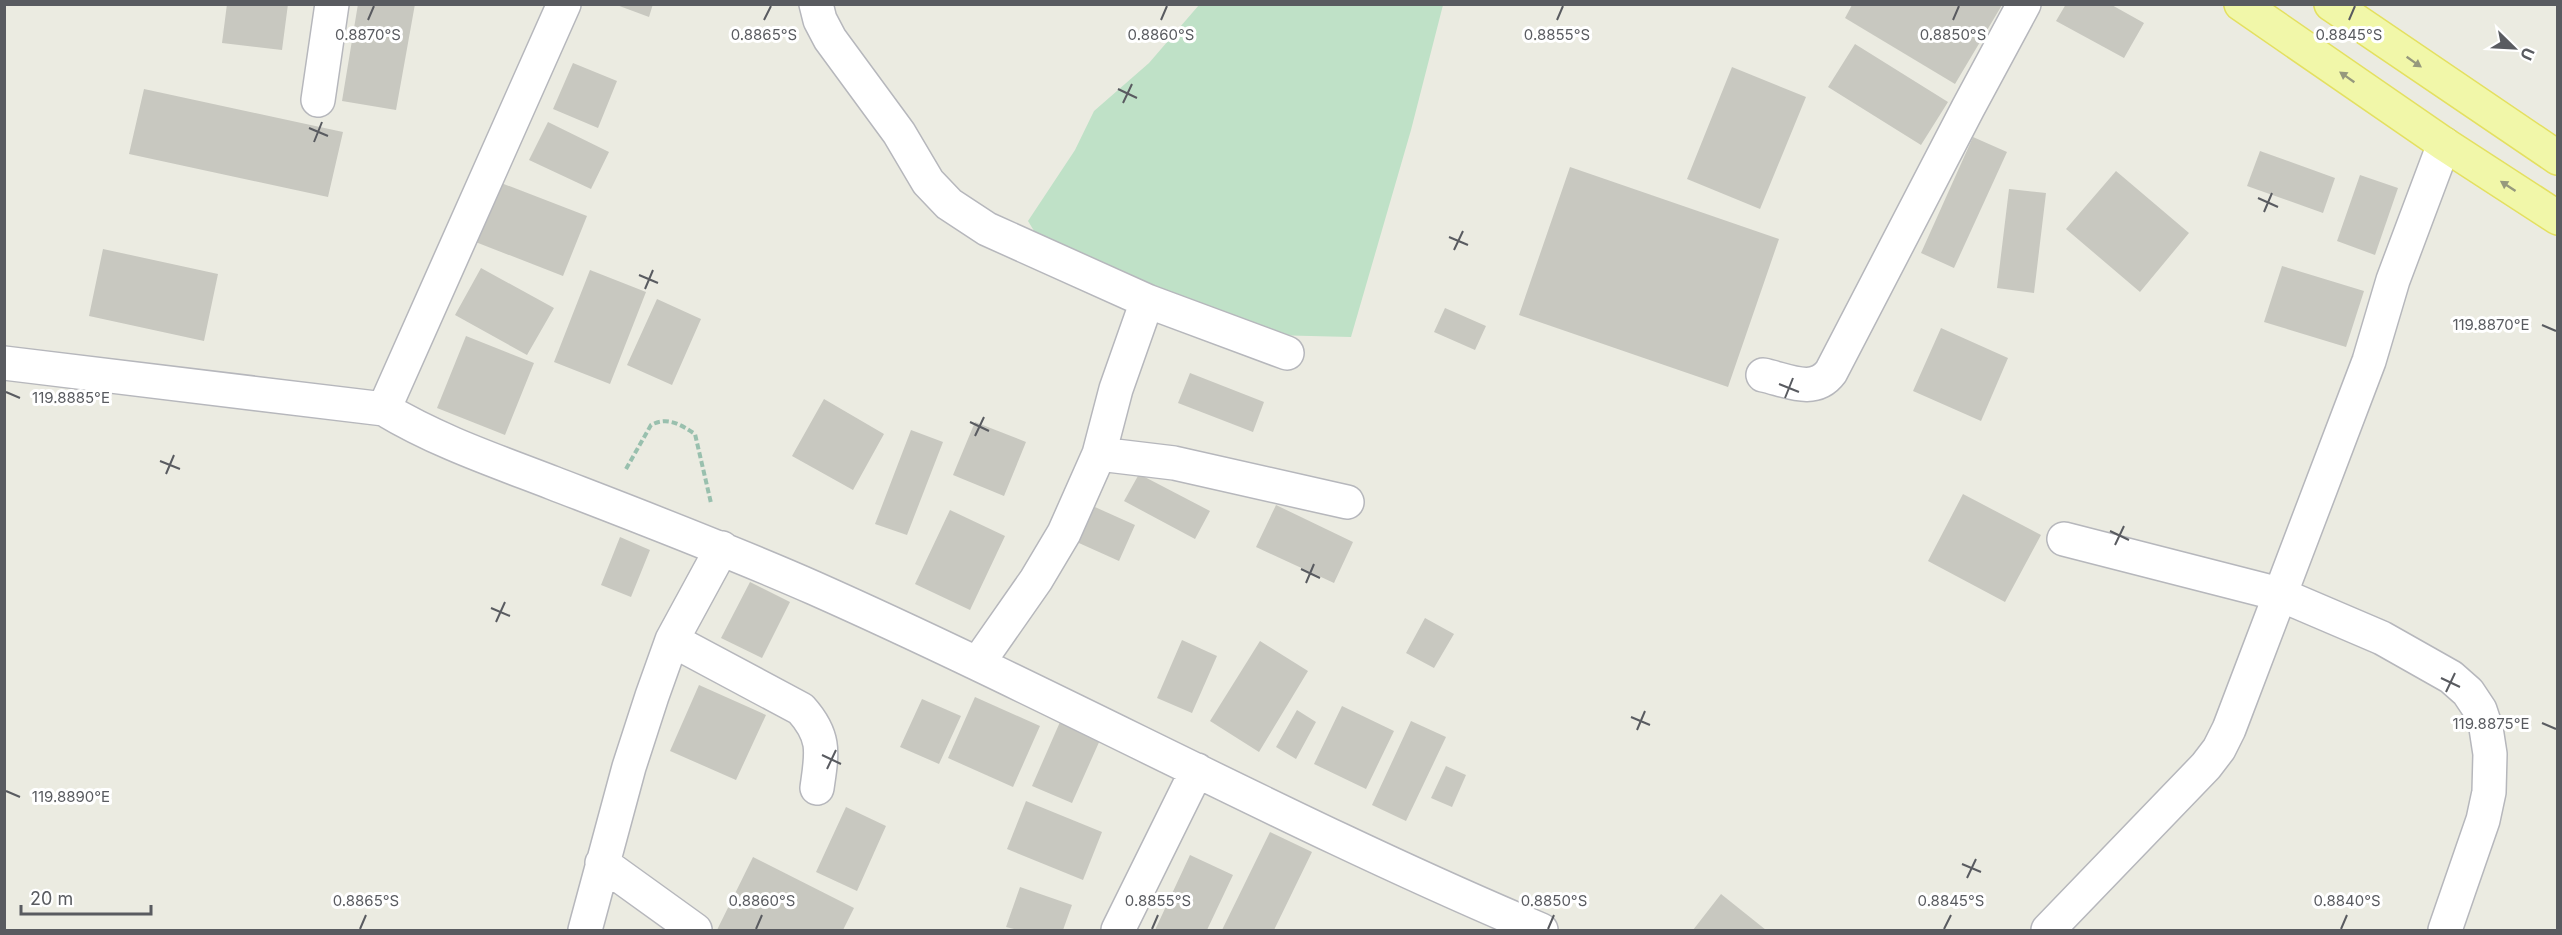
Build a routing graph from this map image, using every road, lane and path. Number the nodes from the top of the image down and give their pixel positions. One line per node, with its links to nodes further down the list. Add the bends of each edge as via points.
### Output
1 (332, 4): 7 (street)
2 (564, 4): 15 (street)
3 (816, 4): 11 (street, via 830,39 899,133 928,182 949,204 987,229)
4 (2024, 4): 14 (street, via 1831,372 1813,386)
5 (2241, 4): 8 (main road, one-way to 5)
6 (2331, 4): 9 (main road, one-way to 9)
7 (318, 100)
8 (2444, 144): 10 (main road, one-way to 8); 21 (street, via 2393,280 2369,361)
9 (2558, 158)
10 (2558, 218)
11 (1146, 301): 12 (street); 16 (street)
12 (1287, 352)
13 (4, 363): 15 (street)
14 (1763, 375)
15 (384, 409): 18 (street, via 457,446)
16 (1099, 454): 17 (street, via 1174,464); 23 (street, via 1065,533)
17 (1347, 502)
18 (608, 504): 20 (street); 20 (path, via 651,425 659,421 675,423 695,434)
19 (2064, 539): 21 (street)
20 (722, 548): 22 (street); 23 (street)
21 (2279, 594): 31 (street, via 2239,706 2219,749); 32 (street, via 2382,638 2451,676 2480,710 2490,754 2489,792)
22 (672, 640): 25 (street, via 801,709 820,737); 26 (street, via 632,756)
23 (978, 663): 24 (street)
24 (1197, 770): 29 (street); 30 (street)
25 (817, 788)
26 (602, 863): 27 (street); 28 (street)
27 (585, 930)
28 (695, 930)
29 (1118, 930)
30 (1541, 930)
31 (2048, 930)
32 (2445, 930)

